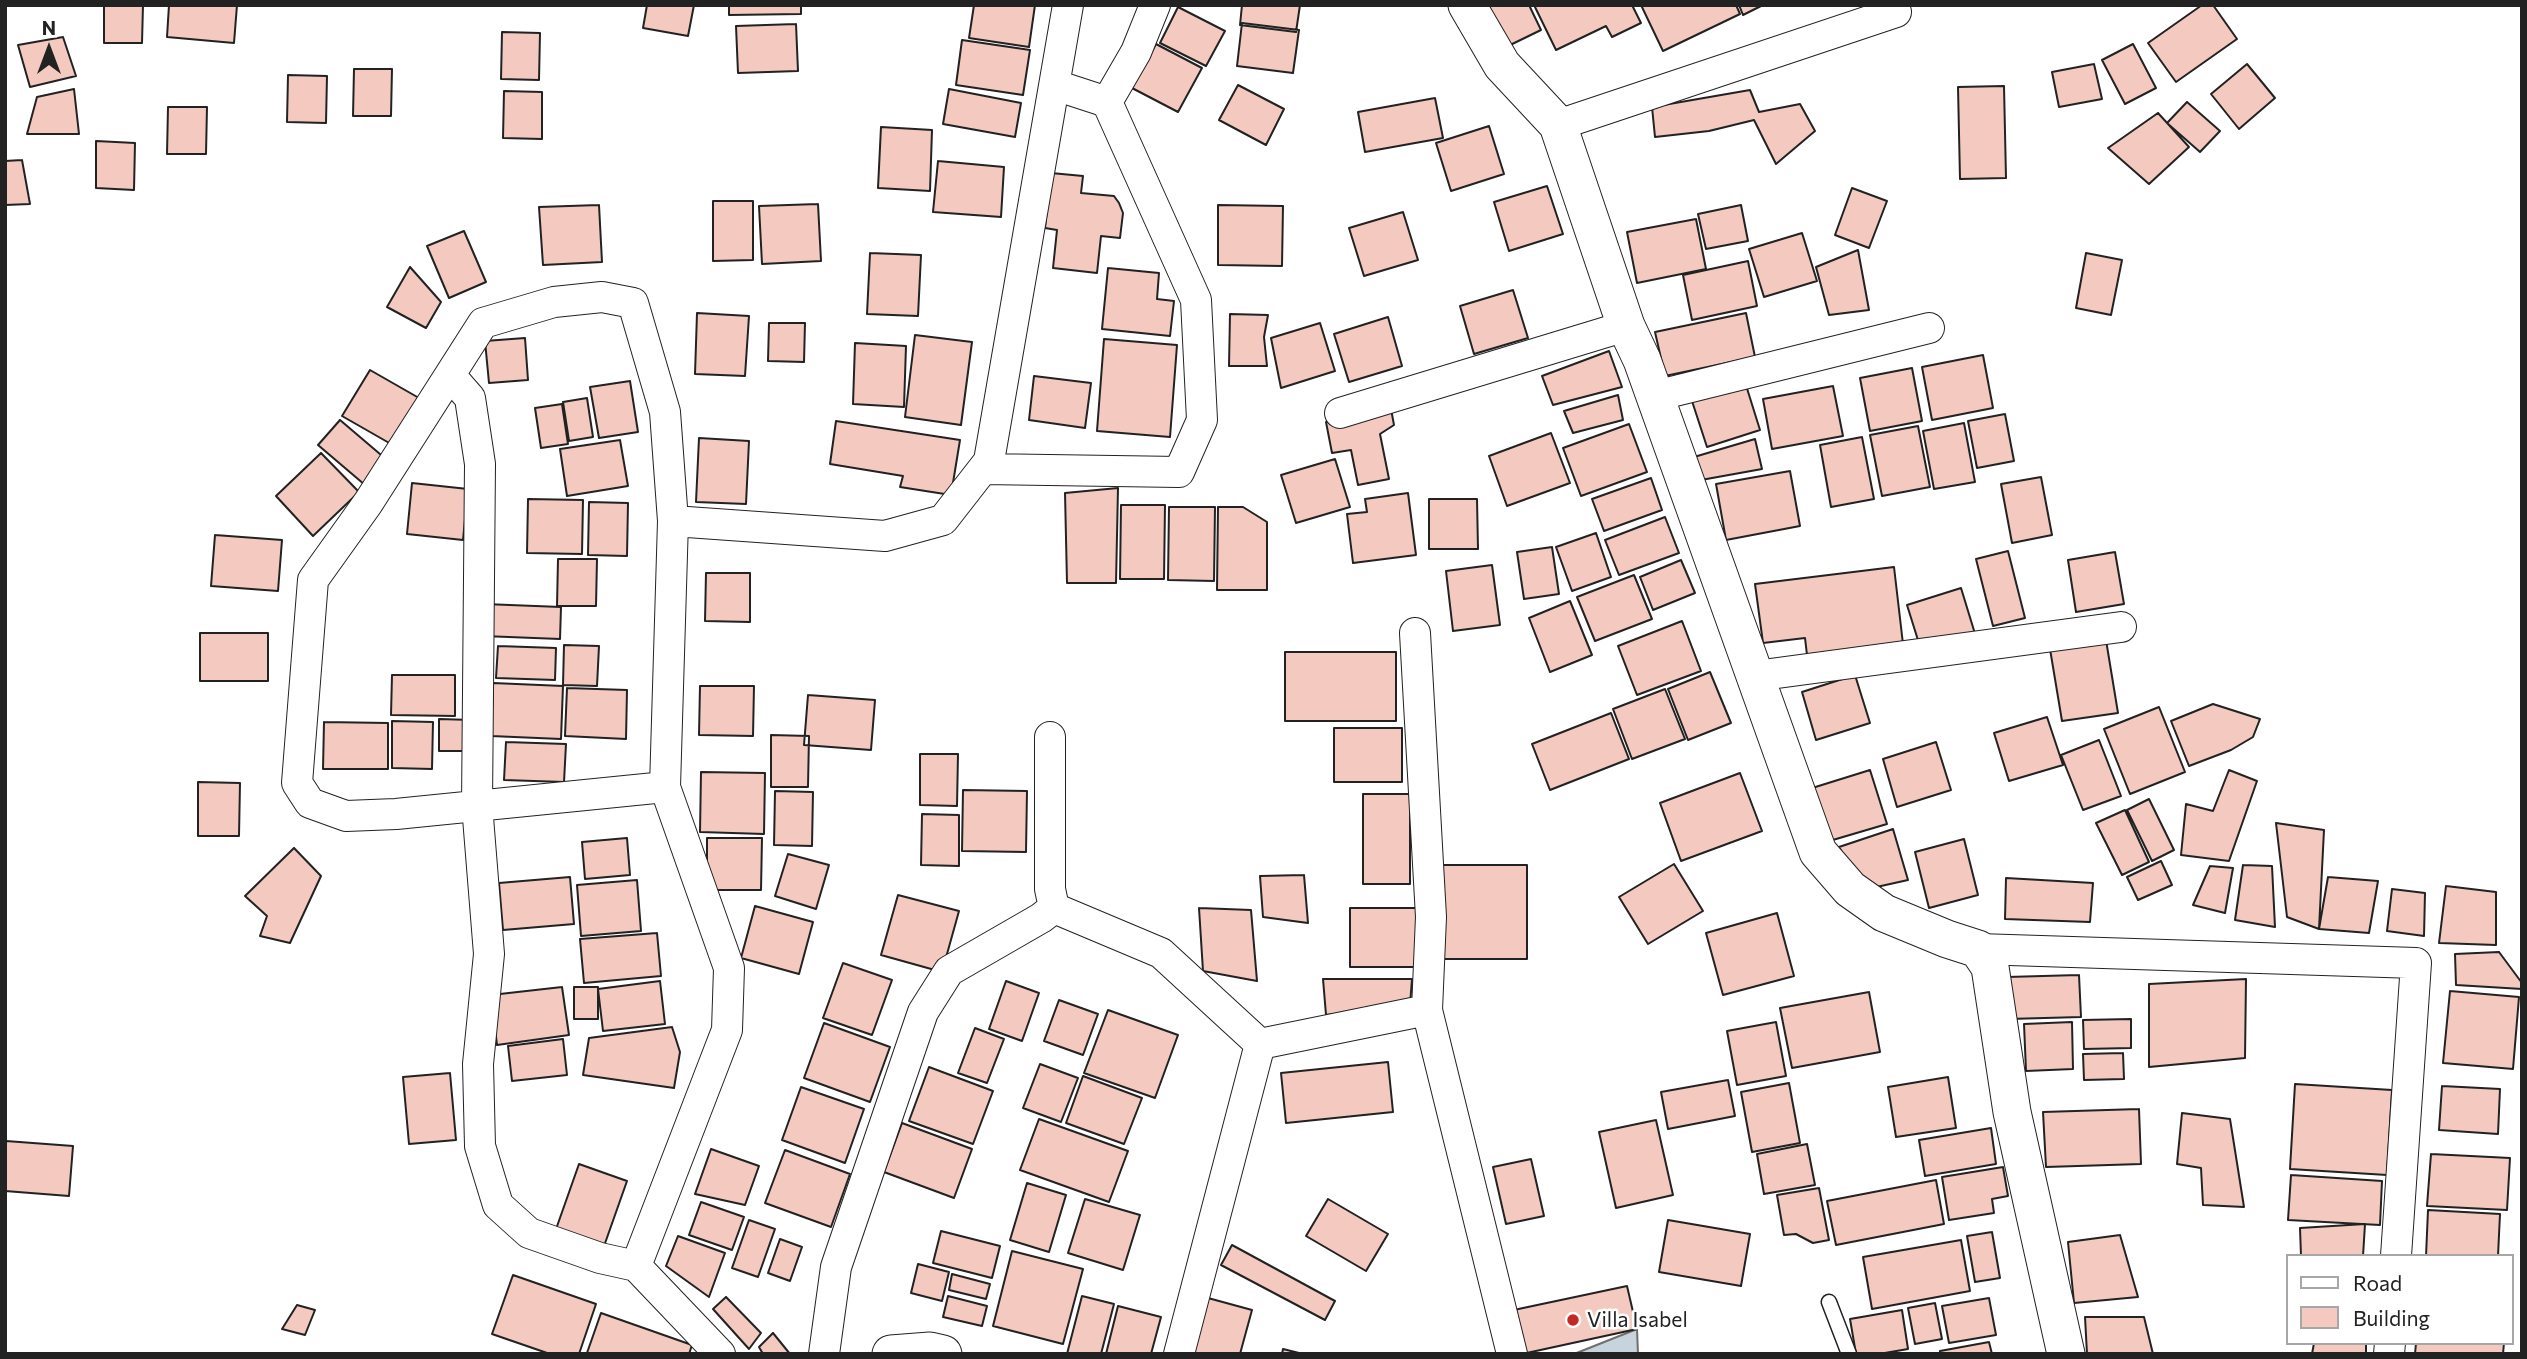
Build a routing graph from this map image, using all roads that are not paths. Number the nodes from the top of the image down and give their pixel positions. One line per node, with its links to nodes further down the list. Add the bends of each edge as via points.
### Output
1 (1068, 5): 5 (street)
2 (1155, 5): 6 (street, via 1136,52)
3 (1467, 5): 7 (street, via 1502,65)
4 (1896, 12): 7 (street)
5 (1055, 85): 6 (street); 13 (street, via 989,461)
6 (1107, 102): 13 (street, via 1196,300 1202,420 1180,472)
7 (1558, 125): 8 (street)
8 (1626, 326): 11 (street); 12 (street)
9 (1929, 328): 11 (street)
10 (450, 375): 14 (street, via 483,323 554,302 602,298 633,303 665,412); 20 (street, via 470,398 480,464); 20 (street, via 313,580 298,783 310,803 346,816)
11 (1656, 396): 17 (street)
12 (1340, 413)
13 (982, 469): 14 (street, via 943,520 885,536)
14 (673, 521): 19 (street)
15 (2121, 627): 17 (street)
16 (1415, 633): 23 (street, via 1431,917)
17 (1755, 676): 22 (street, via 1818,852 1850,889 1884,913)
18 (1050, 737): 21 (street, via 1050,889)
19 (665, 787): 20 (street); 26 (street, via 729,968 727,1030)
20 (477, 806): 26 (street, via 489,954 478,1064 480,1146 498,1205 529,1233)
21 (1054, 908): 24 (street, via 1161,953); 29 (street, via 949,971 923,1012 836,1267)
22 (1978, 948): 25 (street, via 2416,963); 35 (street, via 1990,967 2012,1112)
23 (1427, 1010): 24 (street); 33 (street)
24 (1261, 1044): 32 (street)
25 (2396, 1254)
26 (636, 1266): 28 (street)
27 (1829, 1302): 34 (lane)
28 (720, 1354)
29 (824, 1354)
30 (891, 1354): 31 (street)
31 (943, 1354)
32 (1179, 1354)
33 (1512, 1354)
34 (1849, 1354)
35 (2066, 1354)

